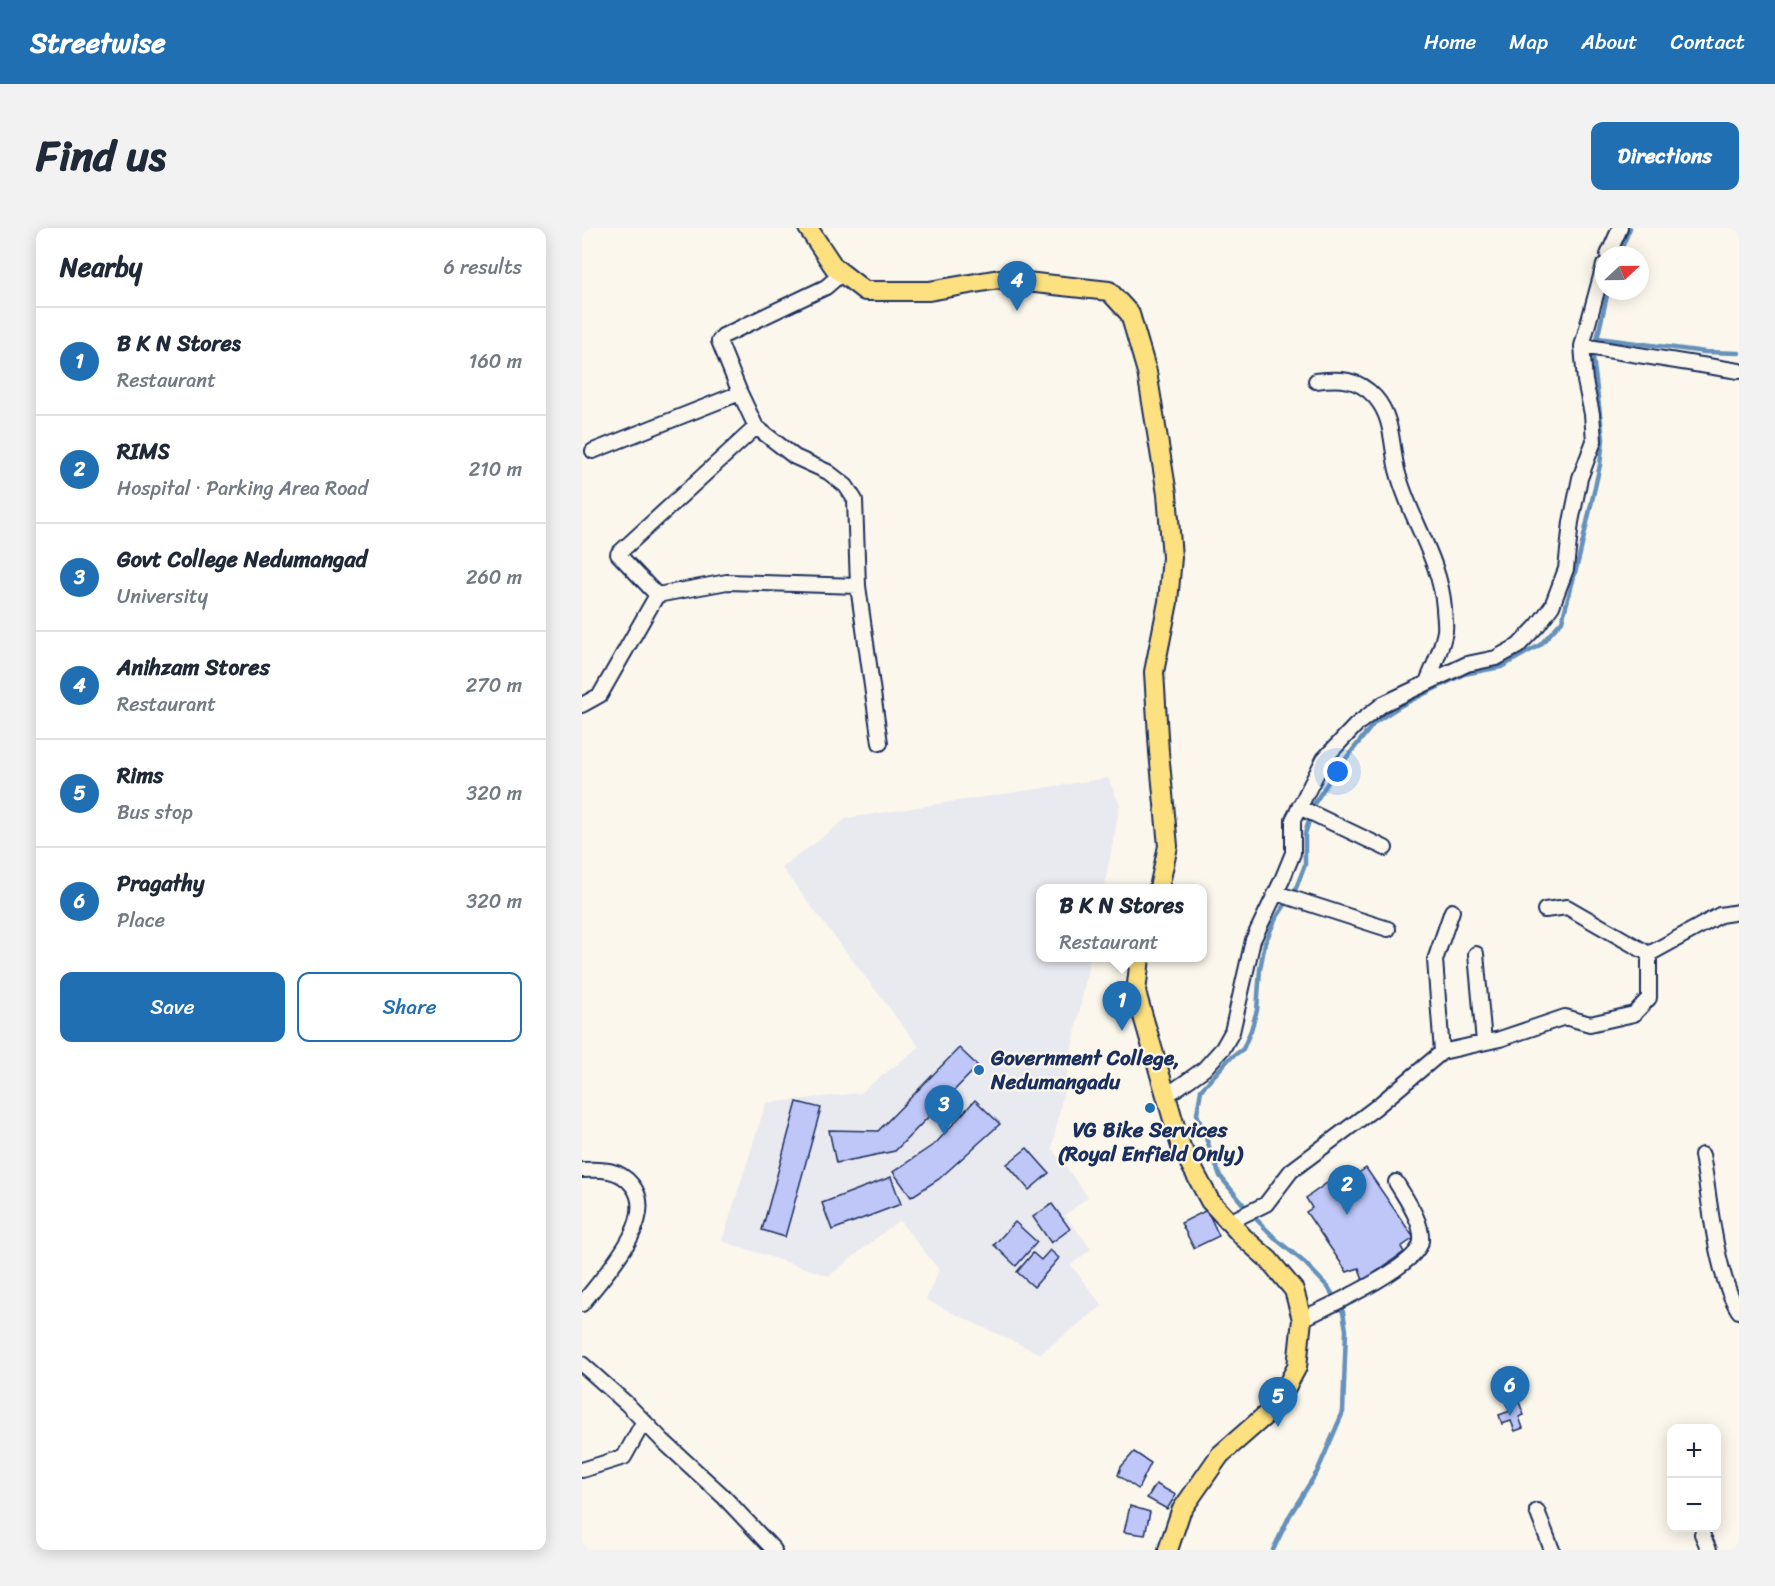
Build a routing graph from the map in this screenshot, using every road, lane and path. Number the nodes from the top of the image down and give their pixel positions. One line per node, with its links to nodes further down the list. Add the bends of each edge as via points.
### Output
1 (808, 228): 4 (main road)
2 (1620, 228): 3 (street)
3 (1612, 246)
4 (842, 273): 9 (street, via 826,287 723,336 719,341); 19 (main road, via 865,291 929,291 999,279 1109,291 1130,314 1157,423 1172,556 1168,602 1154,672 1168,846)
5 (1595, 298): 6 (street)
6 (1582, 346): 7 (street); 14 (street, via 1594,441 1580,478 1566,569 1552,606 1518,646 1496,658 1467,664)
7 (1739, 371)
8 (1316, 381): 14 (street, via 1352,381 1377,398 1388,419 1400,479 1432,556 1443,594 1445,628)
9 (740, 393): 10 (street); 11 (street)
10 (756, 427): 12 (street, via 795,457 828,472 846,486 855,500); 13 (street, via 618,554)
11 (593, 451)
12 (858, 586): 13 (street, via 727,582); 16 (street)
13 (657, 595): 15 (street, via 600,694)
14 (1427, 682): 17 (street, via 1383,704 1356,725 1324,759)
15 (582, 705)
16 (880, 743)
17 (1299, 807): 18 (street); 20 (street, via 1293,820 1293,853)
18 (1385, 848)
19 (1160, 884)
20 (1276, 893): 24 (street); 30 (street, via 1253,940 1232,1032 1204,1069)
21 (1545, 910): 26 (street, via 1567,906)
22 (1452, 911): 29 (street, via 1435,960)
23 (1739, 912): 26 (street, via 1720,915)
24 (1388, 929)
25 (1476, 954): 28 (street)
26 (1649, 954): 28 (street, via 1649,998 1634,1014 1590,1024 1565,1017)
27 (1140, 962): 30 (main road, via 1137,992)
28 (1484, 1042): 29 (street)
29 (1442, 1052): 34 (street, via 1290,1171 1266,1204)
30 (1166, 1096): 34 (main road, via 1180,1147 1210,1201)
31 (1702, 1155): 36 (street, via 1719,1258)
32 (582, 1170): 35 (street, via 599,1169 626,1178 637,1191 639,1208 630,1240)
33 (1396, 1182): 37 (street, via 1421,1230 1421,1244 1410,1259 1352,1295)
34 (1229, 1222): 37 (main road, via 1294,1290)
35 (582, 1304)
36 (1739, 1311)
37 (1302, 1319): 45 (main road, via 1297,1367 1276,1406 1220,1455 1181,1511)
38 (582, 1364): 39 (street)
39 (588, 1377): 40 (street)
40 (644, 1421): 41 (street, via 624,1457); 44 (street)
41 (582, 1470)
42 (1538, 1511): 46 (street)
43 (1702, 1534): 47 (street)
44 (774, 1550)
45 (1168, 1550)
46 (1552, 1550)
47 (1709, 1550)

